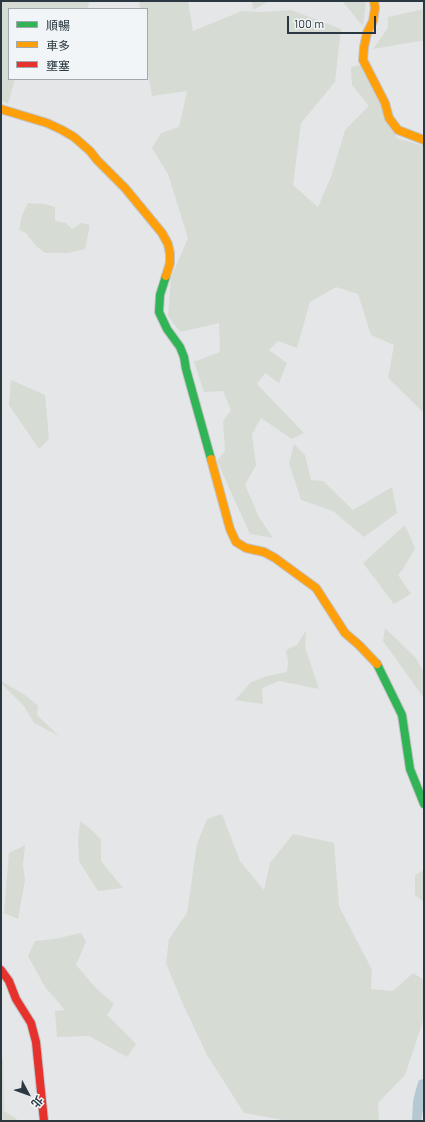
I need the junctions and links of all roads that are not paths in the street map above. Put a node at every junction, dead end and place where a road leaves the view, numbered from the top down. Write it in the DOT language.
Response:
graph roads {
  1 [pos="374,1"];
  2 [pos="1,109"];
  3 [pos="424,140"];
  4 [pos="424,804"];
  5 [pos="1,970"];
  6 [pos="44,1121"];
  1 -- 3 [label="street"];
  2 -- 4 [label="street"];
  5 -- 6 [label="street"];
}
